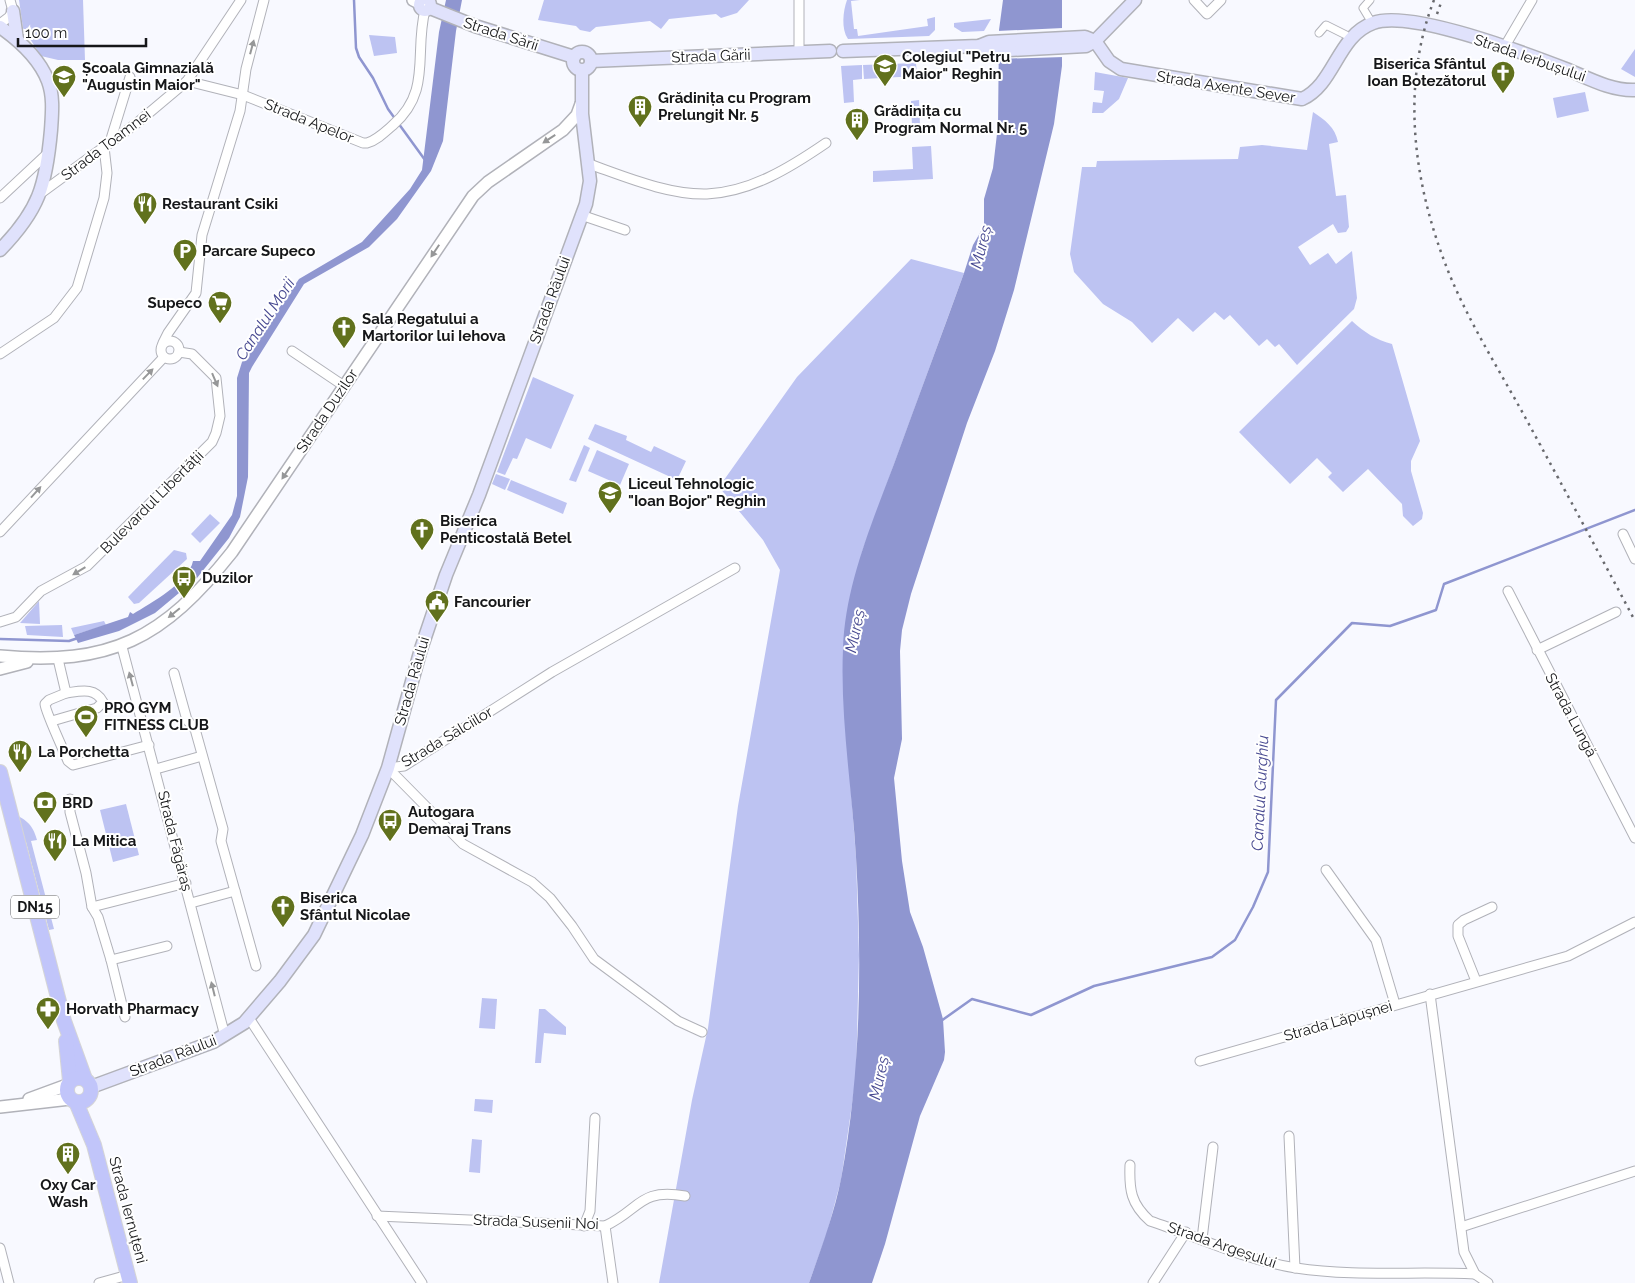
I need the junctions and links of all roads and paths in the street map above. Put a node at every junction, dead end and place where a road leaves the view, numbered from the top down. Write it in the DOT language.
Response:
graph roads {
  1 [pos="241,0"];
  2 [pos="264,0"];
  3 [pos="798,0"];
  4 [pos="1135,0"];
  5 [pos="1194,0"];
  6 [pos="1221,0"];
  7 [pos="1370,0"];
  8 [pos="1532,0"];
  9 [pos="426,5"];
  10 [pos="12,6"];
  11 [pos="1369,18"];
  12 [pos="0,24"];
  13 [pos="1424,25"];
  14 [pos="0,28"];
  15 [pos="1320,33"];
  16 [pos="1346,35"];
  17 [pos="17,39"];
  18 [pos="1088,42"];
  19 [pos="1505,46"];
  20 [pos="799,53"];
  21 [pos="574,57"];
  22 [pos="591,61"];
  23 [pos="582,71"];
  24 [pos="130,77"];
  25 [pos="187,81"];
  26 [pos="1635,90"];
  27 [pos="244,95"];
  28 [pos="581,104"];
  29 [pos="826,143"];
  30 [pos="107,144"];
  31 [pos="49,152"];
  32 [pos="589,164"];
  33 [pos="41,193"];
  34 [pos="0,198"];
  35 [pos="581,215"];
  36 [pos="625,230"];
  37 [pos="0,250"];
  38 [pos="172,326"];
  39 [pos="173,341"];
  40 [pos="163,343"];
  41 [pos="292,351"];
  42 [pos="179,352"];
  43 [pos="0,354"];
  44 [pos="164,358"];
  45 [pos="344,386"];
  46 [pos="1,530"];
  47 [pos="1623,534"];
  48 [pos="1635,559"];
  49 [pos="735,568"];
  50 [pos="1508,591"];
  51 [pos="1616,612"];
  52 [pos="0,622"];
  53 [pos="122,646"];
  54 [pos="1537,650"];
  55 [pos="0,656"];
  56 [pos="58,659"];
  57 [pos="36,660"];
  58 [pos="0,669"];
  59 [pos="174,673"];
  60 [pos="66,693"];
  61 [pos="52,721"];
  62 [pos="150,745"];
  63 [pos="202,756"];
  64 [pos="388,768"];
  65 [pos="156,769"];
  66 [pos="0,772"];
  67 [pos="2,794"];
  68 [pos="70,798"];
  69 [pos="1635,838"];
  70 [pos="1326,870"];
  71 [pos="186,883"];
  72 [pos="235,891"];
  73 [pos="191,903"];
  74 [pos="92,907"];
  75 [pos="1492,907"];
  76 [pos="1635,922"];
  77 [pos="167,946"];
  78 [pos="111,960"];
  79 [pos="256,966"];
  80 [pos="1476,981"];
  81 [pos="1430,994"];
  82 [pos="1395,1004"];
  83 [pos="125,1017"];
  84 [pos="249,1018"];
  85 [pos="64,1021"];
  86 [pos="702,1032"];
  87 [pos="225,1036"];
  88 [pos="1200,1061"];
  89 [pos="68,1083"];
  90 [pos="89,1087"];
  91 [pos="73,1101"];
  92 [pos="13,1105"];
  93 [pos="0,1108"];
  94 [pos="594,1118"];
  95 [pos="1289,1136"];
  96 [pos="94,1145"];
  97 [pos="1213,1147"];
  98 [pos="1130,1165"];
  99 [pos="1635,1171"];
  100 [pos="685,1196"];
  101 [pos="377,1216"];
  102 [pos="584,1226"];
  103 [pos="605,1226"];
  104 [pos="1461,1227"];
  105 [pos="1186,1232"];
  106 [pos="1202,1239"];
  107 [pos="0,1248"];
  108 [pos="1295,1268"];
  109 [pos="1475,1274"];
  110 [pos="129,1279"];
  111 [pos="9,1283"];
  112 [pos="100,1283"];
  113 [pos="422,1283"];
  114 [pos="613,1283"];
  115 [pos="1153,1283"];
  116 [pos="1488,1283"];
  1 -- 25 [label="street, Strada Toamnei"];
  27 -- 2 [label="street, one-way"];
  3 -- 20 [label="street"];
  4 -- 18 [label="main road"];
  5 -- 6 [label="street"];
  7 -- 11 [label="street"];
  8 -- 19 [label="street"];
  9 -- 21 [label="main road, Strada Sării"];
  9 -- 27 [label="street, Strada Apelor"];
  10 -- 12 [label="street"];
  10 -- 17 [label="main road"];
  13 -- 18 [label="main road, Strada Axente Sever"];
  13 -- 19 [label="main road, Strada Ierbușului"];
  14 -- 17 [label="main road"];
  15 -- 16 [label="street"];
  17 -- 31 [label="main road"];
  18 -- 20 [label="main road, Strada Gării"];
  19 -- 26 [label="main road, Strada Ierbușului"];
  20 -- 22 [label="main road, Strada Gării"];
  21 -- 22 [label="main road"];
  21 -- 23 [label="main road"];
  22 -- 23 [label="main road"];
  23 -- 28 [label="main road, Strada Râului"];
  24 -- 30 [label="street"];
  25 -- 27 [label="street, Strada Apelor"];
  25 -- 30 [label="street, Strada Toamnei"];
  27 -- 38 [label="street"];
  28 -- 32 [label="main road, Strada Râului"];
  28 -- 45 [label="street, Strada Duzilor, one-way"];
  29 -- 32 [label="street"];
  30 -- 33 [label="street, Strada Toamnei"];
  30 -- 43 [label="street"];
  31 -- 33 [label="main road"];
  31 -- 34 [label="street"];
  32 -- 35 [label="main road, Strada Râului"];
  33 -- 37 [label="main road"];
  35 -- 36 [label="street"];
  35 -- 64 [label="main road, Strada Râului"];
  38 -- 39 [label="street"];
  38 -- 40 [label="street"];
  39 -- 40 [label="street"];
  39 -- 42 [label="street"];
  40 -- 44 [label="street"];
  41 -- 45 [label="street"];
  42 -- 44 [label="street"];
  42 -- 52 [label="street, Bulevardul Libertății, one-way"];
  46 -- 44 [label="street, one-way"];
  45 -- 53 [label="street, Strada Duzilor, one-way"];
  47 -- 48 [label="street"];
  49 -- 64 [label="street, Strada Sălciilor"];
  50 -- 54 [label="street, Strada Lungă"];
  51 -- 54 [label="street"];
  53 -- 56 [label="street, Strada Duzilor"];
  62 -- 53 [label="street, Strada Făgăraș, one-way"];
  54 -- 69 [label="street, Strada Lungă"];
  55 -- 57 [label="street, Strada Duzilor"];
  56 -- 57 [label="street, Strada Duzilor"];
  56 -- 60 [label="street"];
  57 -- 58 [label="street, Strada Duzilor"];
  59 -- 63 [label="street"];
  60 -- 61 [label="street"];
  60 -- 61 [label="street"];
  61 -- 62 [label="street"];
  62 -- 65 [label="street, Strada Făgăraș"];
  63 -- 65 [label="street"];
  63 -- 72 [label="street"];
  64 -- 84 [label="main road, Strada Râului"];
  64 -- 86 [label="street, Strada Sălciilor"];
  65 -- 71 [label="street, Strada Făgăraș"];
  66 -- 67 [label="main road, Strada Iernuțeni / DN15"];
  67 -- 85 [label="main road, Strada Iernuțeni / DN15"];
  68 -- 74 [label="street"];
  70 -- 82 [label="street"];
  71 -- 73 [label="street, Strada Făgăraș"];
  71 -- 74 [label="street"];
  72 -- 73 [label="street"];
  72 -- 79 [label="street"];
  87 -- 73 [label="street, Strada Făgăraș, one-way"];
  74 -- 78 [label="street"];
  75 -- 80 [label="street"];
  76 -- 80 [label="street, Strada Lăpușnei"];
  77 -- 78 [label="street"];
  78 -- 83 [label="street"];
  80 -- 81 [label="street, Strada Lăpușnei"];
  81 -- 82 [label="street, Strada Lăpușnei"];
  81 -- 104 [label="street"];
  82 -- 88 [label="street, Strada Lăpușnei"];
  84 -- 87 [label="main road, Strada Râului"];
  84 -- 101 [label="street"];
  85 -- 89 [label="main road, Strada Iernuțeni / DN15"];
  85 -- 90 [label="main road, Strada Iernuțeni / DN15"];
  87 -- 90 [label="main road, Strada Râului"];
  89 -- 90 [label="main road"];
  89 -- 91 [label="main road, DN15"];
  89 -- 92 [label="street"];
  90 -- 91 [label="main road"];
  90 -- 96 [label="main road, Strada Iernuțeni / DN15"];
  91 -- 92 [label="street"];
  91 -- 96 [label="main road, Strada Iernuțeni / DN15"];
  92 -- 93 [label="street"];
  94 -- 102 [label="street"];
  95 -- 108 [label="street"];
  96 -- 110 [label="main road, Strada Iernuțeni / DN15"];
  97 -- 106 [label="street"];
  98 -- 105 [label="street, Strada Argeșului"];
  99 -- 104 [label="street"];
  100 -- 103 [label="street, Strada Susenii Noi"];
  101 -- 102 [label="street, Strada Susenii Noi"];
  101 -- 113 [label="street"];
  102 -- 103 [label="street, Strada Susenii Noi"];
  103 -- 114 [label="street"];
  104 -- 109 [label="street"];
  105 -- 106 [label="street, Strada Argeșului"];
  105 -- 115 [label="street"];
  106 -- 108 [label="street, Strada Argeșului"];
  107 -- 111 [label="street"];
  108 -- 109 [label="street, Strada Argeșului"];
  109 -- 116 [label="street"];
  110 -- 112 [label="street"];
}
